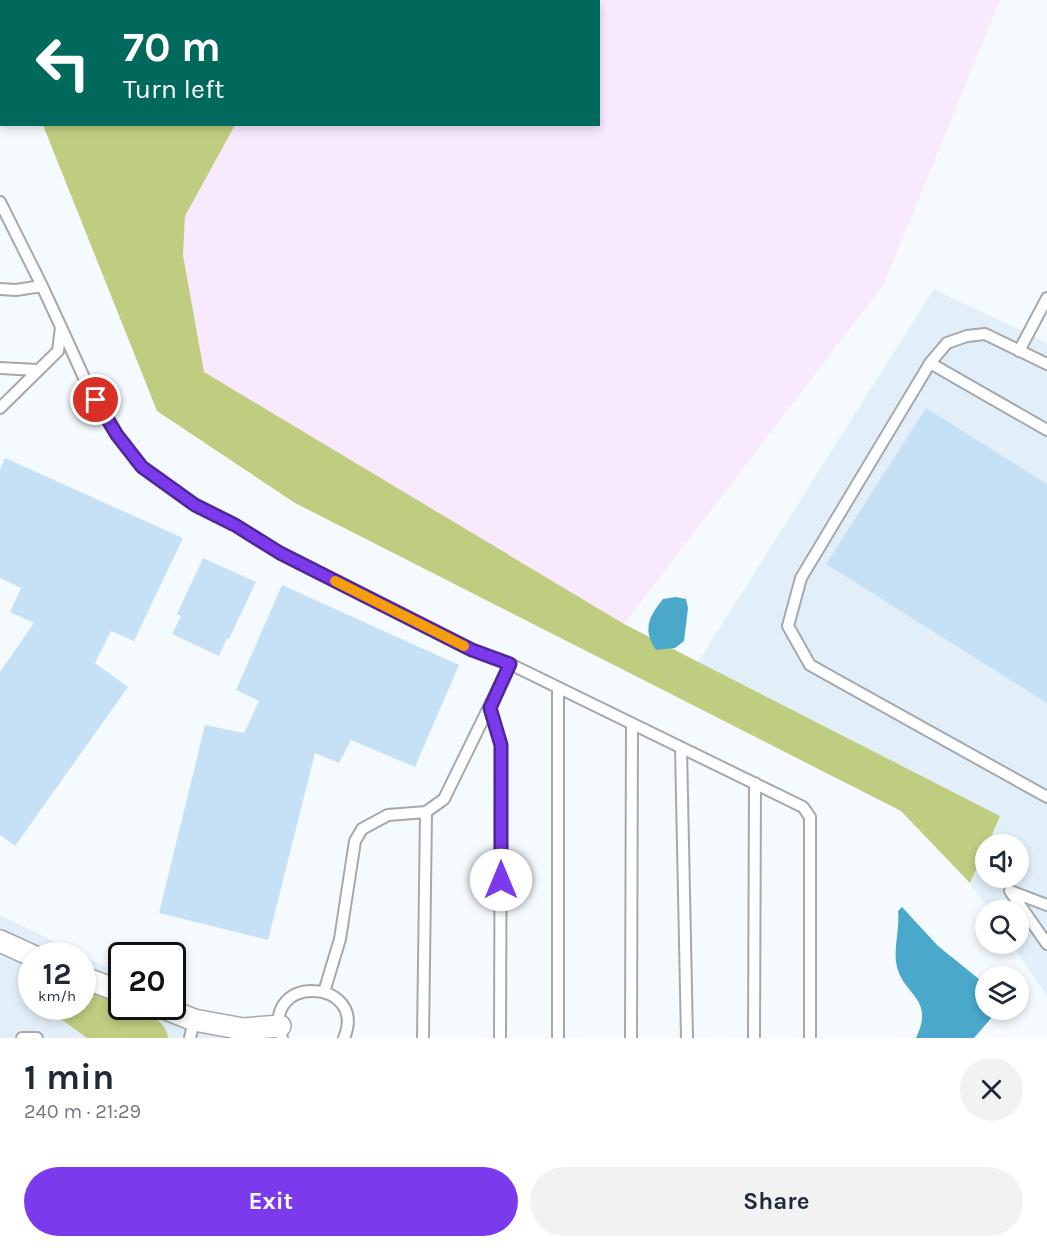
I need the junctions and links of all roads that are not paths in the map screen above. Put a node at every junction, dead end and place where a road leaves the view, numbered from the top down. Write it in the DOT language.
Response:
graph roads {
  1 [pos="0,202"];
  2 [pos="0,227"];
  3 [pos="14,228"];
  4 [pos="42,286"];
  5 [pos="0,289"];
  6 [pos="1047,298"];
  7 [pos="61,327"];
  8 [pos="1019,351"];
  9 [pos="930,363"];
  10 [pos="1047,364"];
  11 [pos="0,368"];
  12 [pos="37,370"];
  13 [pos="0,408"];
  14 [pos="1047,430"];
  15 [pos="510,664"];
  16 [pos="558,689"];
  17 [pos="490,708"];
  18 [pos="632,724"];
  19 [pos="681,748"];
  20 [pos="755,783"];
  21 [pos="1047,797"];
  22 [pos="426,812"];
  23 [pos="1047,905"];
  24 [pos="0,942"];
  25 [pos="1047,944"];
  26 [pos="18,950"];
  27 [pos="324,992"];
  28 [pos="179,1020"];
  29 [pos="192,1029"];
  30 [pos="281,1032"];
  31 [pos="22,1038"];
  32 [pos="37,1038"];
  33 [pos="344,1038"];
  34 [pos="423,1038"];
  35 [pos="500,1038"];
  36 [pos="558,1038"];
  37 [pos="632,1038"];
  38 [pos="687,1038"];
  39 [pos="753,1038"];
  40 [pos="810,1038"];
  1 -- 3 [label="lane"];
  2 -- 3 [label="lane"];
  3 -- 4 [label="lane"];
  4 -- 5 [label="lane"];
  4 -- 7 [label="lane"];
  6 -- 8 [label="lane"];
  7 -- 12 [label="lane"];
  7 -- 15 [label="lane"];
  8 -- 9 [label="lane"];
  8 -- 10 [label="lane"];
  9 -- 14 [label="lane"];
  9 -- 21 [label="lane"];
  11 -- 12 [label="lane"];
  12 -- 13 [label="lane"];
  15 -- 16 [label="lane"];
  15 -- 17 [label="lane"];
  16 -- 18 [label="lane"];
  16 -- 36 [label="lane"];
  17 -- 22 [label="lane"];
  17 -- 35 [label="lane"];
  18 -- 19 [label="lane"];
  18 -- 37 [label="lane"];
  19 -- 20 [label="lane"];
  19 -- 38 [label="lane"];
  20 -- 39 [label="lane"];
  20 -- 40 [label="lane"];
  22 -- 27 [label="lane"];
  22 -- 34 [label="lane"];
  23 -- 25 [label="lane"];
  24 -- 26 [label="street"];
  27 -- 30 [label="lane"];
  27 -- 33 [label="lane"];
  28 -- 29 [label="street"];
  29 -- 30 [label="street"];
  31 -- 32 [label="lane"];
}
